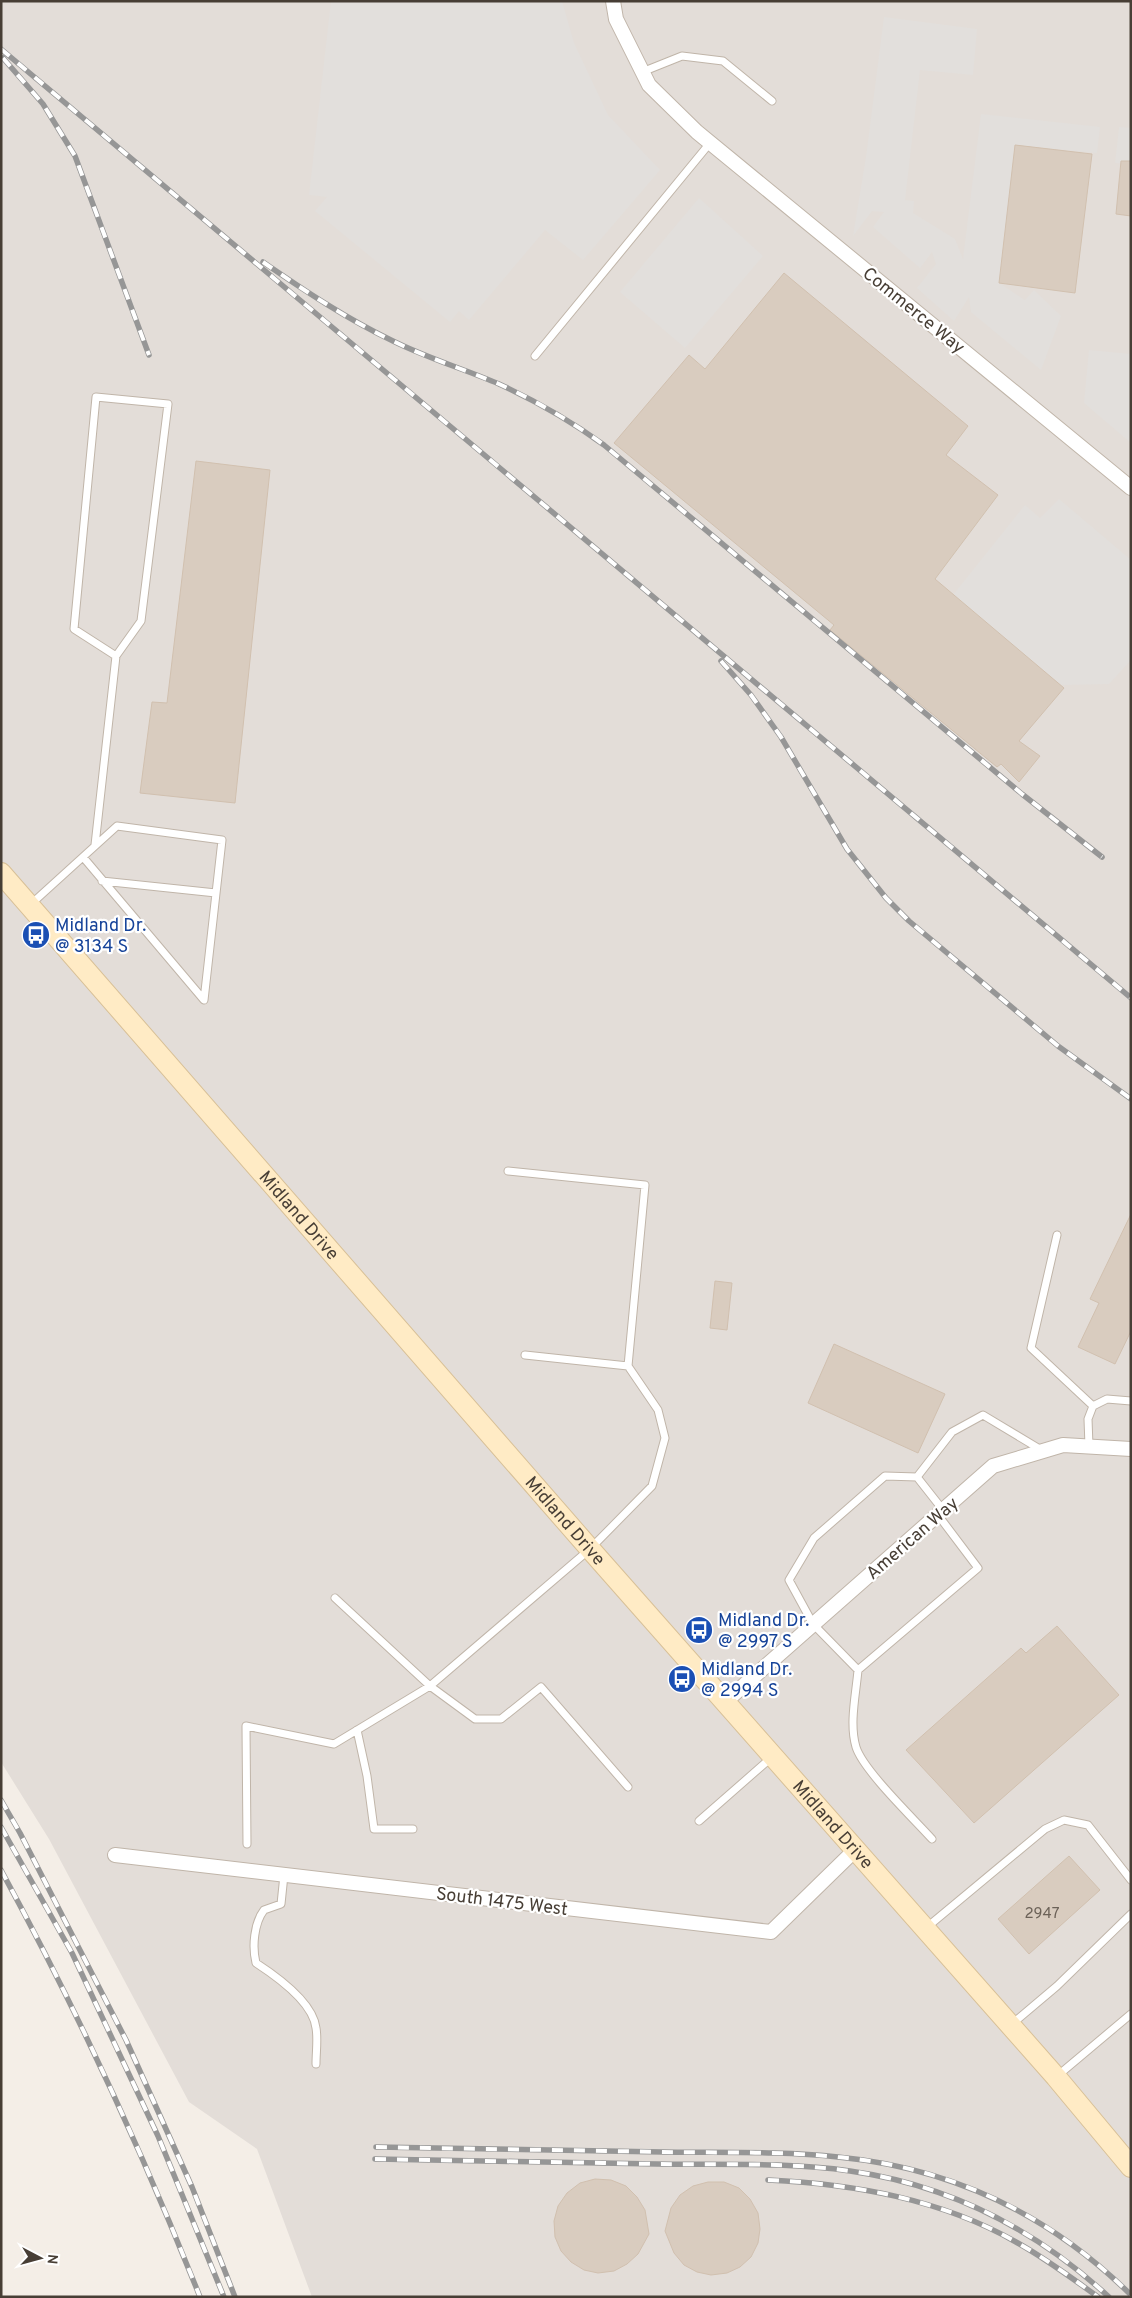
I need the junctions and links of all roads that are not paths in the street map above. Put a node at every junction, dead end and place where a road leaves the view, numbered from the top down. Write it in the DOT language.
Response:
graph roads {
  1 [pos="613,1"];
  2 [pos="642,72"];
  3 [pos="772,101"];
  4 [pos="710,143"];
  5 [pos="535,356"];
  6 [pos="1131,488"];
  7 [pos="116,656"];
  8 [pos="96,846"];
  9 [pos="83,857"];
  10 [pos="1,873"];
  11 [pos="102,880"];
  12 [pos="216,892"];
  13 [pos="29,905"];
  14 [pos="508,1171"];
  15 [pos="1057,1235"];
  16 [pos="525,1355"];
  17 [pos="628,1366"];
  18 [pos="1131,1402"];
  19 [pos="1093,1406"];
  20 [pos="1089,1446"];
  21 [pos="1131,1448"];
  22 [pos="1044,1451"];
  23 [pos="917,1477"];
  24 [pos="940,1513"];
  25 [pos="590,1549"];
  26 [pos="335,1598"];
  27 [pos="814,1624"];
  28 [pos="858,1670"];
  29 [pos="430,1686"];
  30 [pos="725,1702"];
  31 [pos="357,1730"];
  32 [pos="773,1756"];
  33 [pos="628,1787"];
  34 [pos="699,1821"];
  35 [pos="413,1829"];
  36 [pos="932,1839"];
  37 [pos="247,1844"];
  38 [pos="855,1850"];
  39 [pos="115,1855"];
  40 [pos="284,1875"];
  41 [pos="1131,1880"];
  42 [pos="1131,1914"];
  43 [pos="925,1928"];
  44 [pos="1131,2014"];
  45 [pos="1011,2026"];
  46 [pos="316,2064"];
  47 [pos="1056,2077"];
  48 [pos="1131,2167"];
  1 -- 2 [label="street, Commerce Way"];
  2 -- 3 [label="lane"];
  2 -- 4 [label="street, Commerce Way"];
  4 -- 5 [label="lane"];
  4 -- 6 [label="street, Commerce Way"];
  7 -- 7 [label="lane"];
  7 -- 8 [label="lane"];
  8 -- 9 [label="lane"];
  8 -- 12 [label="lane"];
  9 -- 11 [label="lane"];
  9 -- 13 [label="lane"];
  10 -- 13 [label="street, Midland Drive"];
  11 -- 12 [label="lane"];
  11 -- 12 [label="lane"];
  13 -- 25 [label="street, Midland Drive"];
  14 -- 17 [label="lane"];
  15 -- 19 [label="lane"];
  16 -- 17 [label="lane"];
  17 -- 25 [label="lane"];
  18 -- 19 [label="lane"];
  19 -- 20 [label="lane"];
  20 -- 21 [label="street, American Way"];
  20 -- 22 [label="street, American Way"];
  22 -- 23 [label="lane"];
  22 -- 24 [label="street, American Way"];
  23 -- 24 [label="lane"];
  23 -- 27 [label="lane"];
  24 -- 27 [label="street, American Way"];
  24 -- 28 [label="lane"];
  25 -- 29 [label="lane"];
  25 -- 30 [label="street, Midland Drive"];
  26 -- 29 [label="lane"];
  27 -- 28 [label="lane"];
  27 -- 30 [label="street, American Way"];
  28 -- 36 [label="lane"];
  29 -- 31 [label="lane"];
  29 -- 33 [label="lane"];
  30 -- 32 [label="street, Midland Drive"];
  31 -- 35 [label="lane"];
  31 -- 37 [label="lane"];
  32 -- 34 [label="lane"];
  32 -- 38 [label="street, Midland Drive"];
  38 -- 40 [label="street, South 1475 West"];
  38 -- 43 [label="street, Midland Drive"];
  39 -- 40 [label="street, South 1475 West"];
  40 -- 46 [label="lane"];
  41 -- 43 [label="lane"];
  42 -- 45 [label="lane"];
  43 -- 45 [label="street, Midland Drive"];
  44 -- 47 [label="lane"];
  45 -- 47 [label="street, Midland Drive"];
  47 -- 48 [label="street, Midland Drive"];
}
